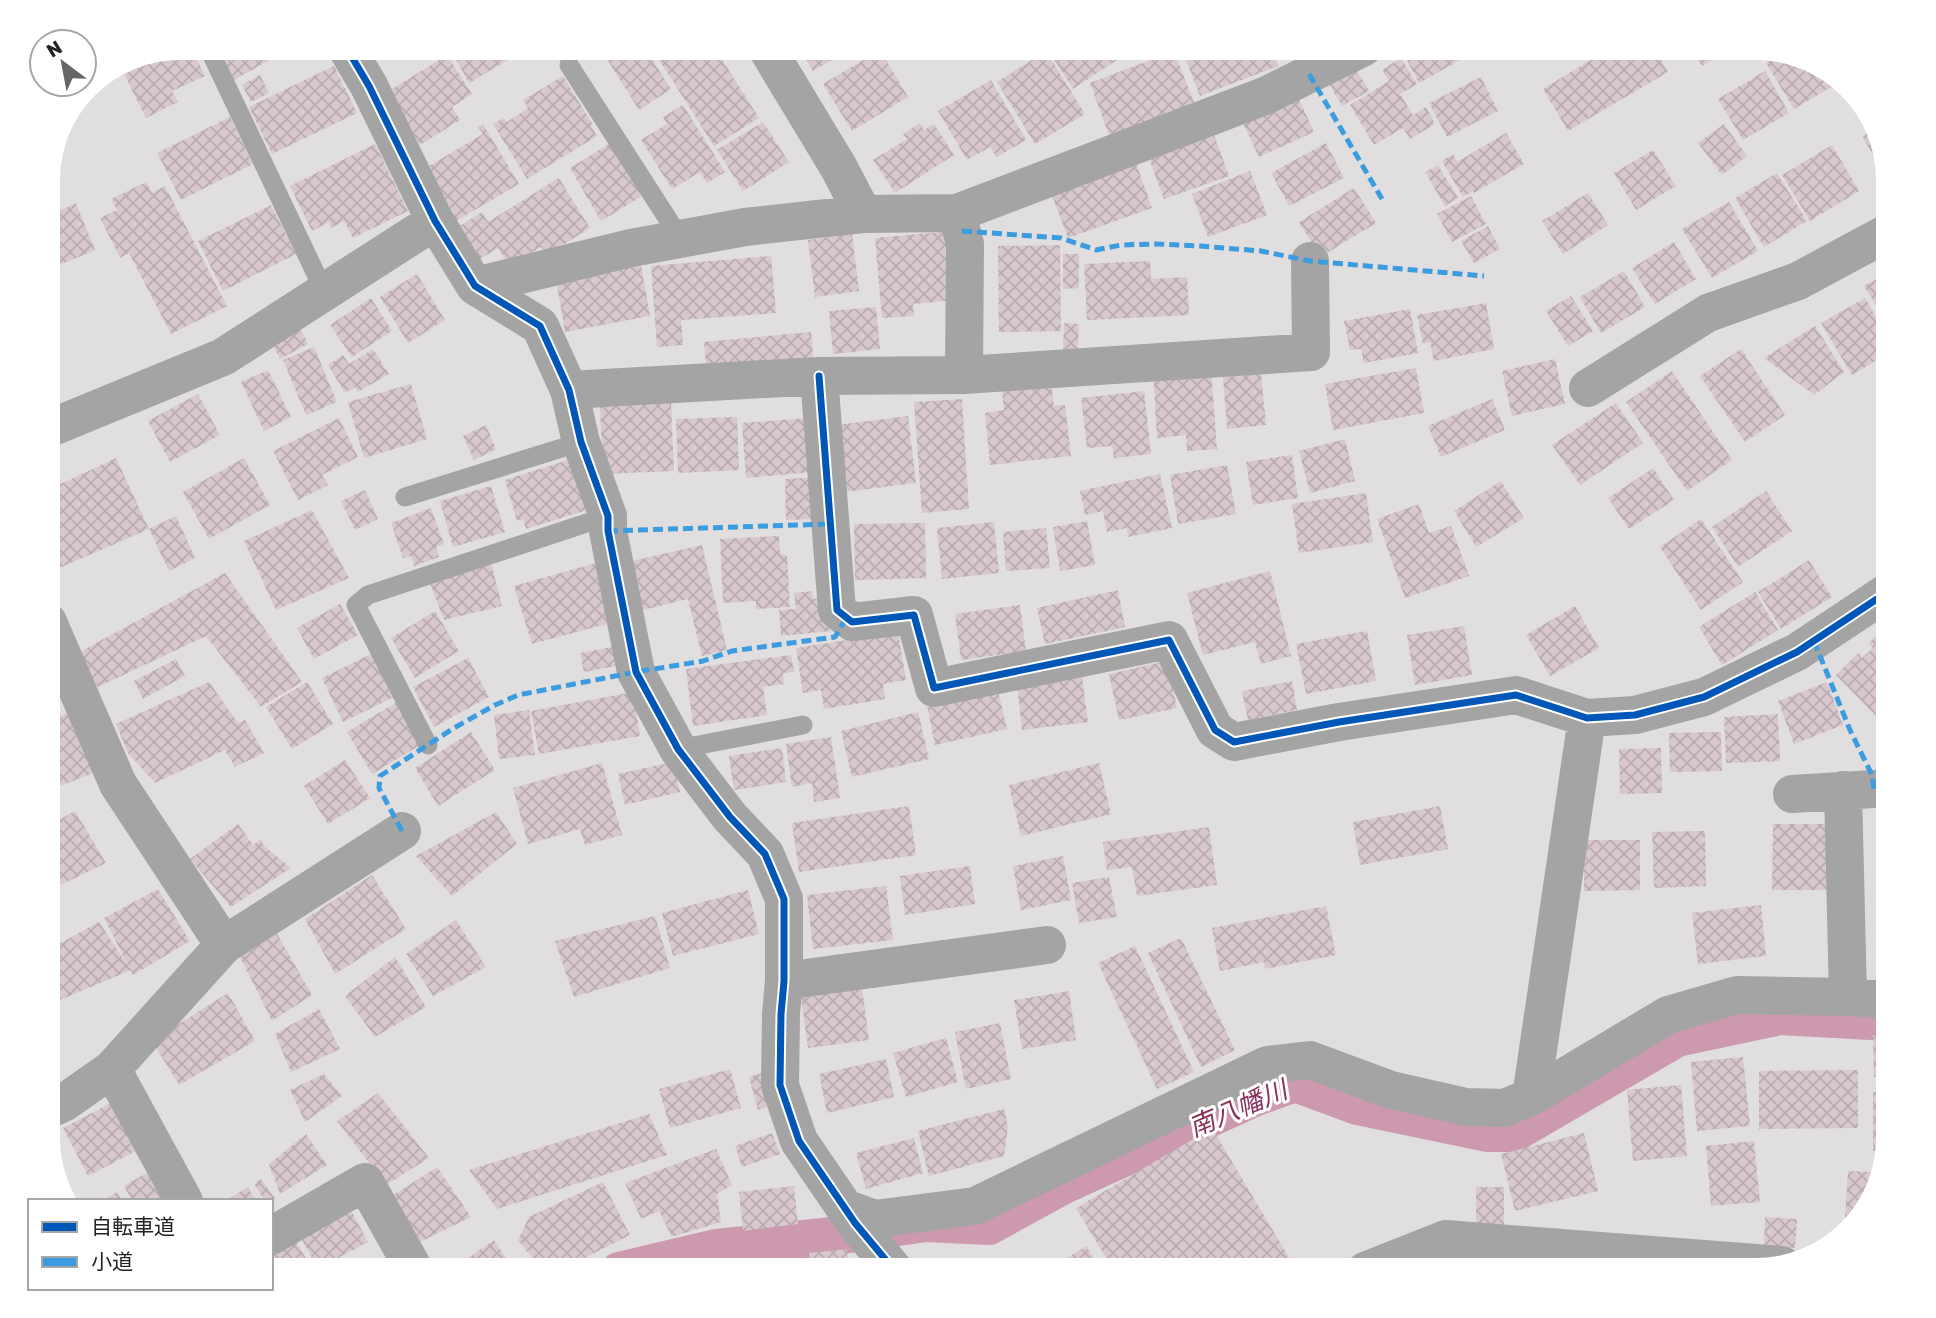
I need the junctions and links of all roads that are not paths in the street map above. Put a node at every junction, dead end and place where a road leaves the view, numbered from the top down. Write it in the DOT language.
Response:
graph roads {
  1 [pos="214,60"];
  2 [pos="354,60"];
  3 [pos="774,60"];
  4 [pos="1337,60"];
  5 [pos="569,65"];
  6 [pos="863,214"];
  7 [pos="957,214"];
  8 [pos="435,221"];
  9 [pos="680,239"];
  10 [pos="1876,239"];
  11 [pos="1310,261"];
  12 [pos="475,286"];
  13 [pos="325,293"];
  14 [pos="964,375"];
  15 [pos="819,376"];
  16 [pos="1588,388"];
  17 [pos="569,390"];
  18 [pos="60,416"];
  19 [pos="581,442"];
  20 [pos="405,497"];
  21 [pos="608,516"];
  22 [pos="1876,600"];
  23 [pos="60,650"];
  24 [pos="1587,718"];
  25 [pos="803,725"];
  26 [pos="428,745"];
  27 [pos="678,749"];
  28 [pos="1792,794"];
  29 [pos="402,831"];
  30 [pos="225,945"];
  31 [pos="1047,945"];
  32 [pos="784,981"];
  33 [pos="1848,997"];
  34 [pos="1876,999"];
  35 [pos="112,1069"];
  36 [pos="1531,1097"];
  37 [pos="60,1104"];
  38 [pos="183,1199"];
  39 [pos="273,1235"];
  40 [pos="868,1237"];
  41 [pos="408,1258"];
  42 [pos="1397,1258"];
  43 [pos="1695,1258"];
  1 -- 13 [label="lane"];
  2 -- 8 [label="street"];
  3 -- 6 [label="street"];
  4 -- 7 [label="street"];
  5 -- 9 [label="lane"];
  6 -- 7 [label="street"];
  6 -- 9 [label="street"];
  7 -- 14 [label="street"];
  8 -- 12 [label="street"];
  8 -- 13 [label="street"];
  9 -- 12 [label="street"];
  10 -- 16 [label="street"];
  11 -- 14 [label="street"];
  12 -- 17 [label="street"];
  13 -- 18 [label="street"];
  14 -- 15 [label="street"];
  15 -- 17 [label="street"];
  15 -- 24 [label="street"];
  17 -- 19 [label="street"];
  19 -- 20 [label="lane"];
  19 -- 21 [label="street"];
  21 -- 26 [label="lane"];
  21 -- 27 [label="street"];
  22 -- 24 [label="street"];
  23 -- 30 [label="street"];
  24 -- 36 [label="street"];
  25 -- 27 [label="lane"];
  27 -- 32 [label="street"];
  28 -- 33 [label="street"];
  29 -- 30 [label="street"];
  30 -- 35 [label="street"];
  31 -- 32 [label="street"];
  32 -- 40 [label="street"];
  33 -- 34 [label="street"];
  33 -- 36 [label="street"];
  35 -- 37 [label="street"];
  35 -- 38 [label="street"];
  36 -- 40 [label="street"];
  39 -- 41 [label="street"];
  42 -- 43 [label="street"];
}
